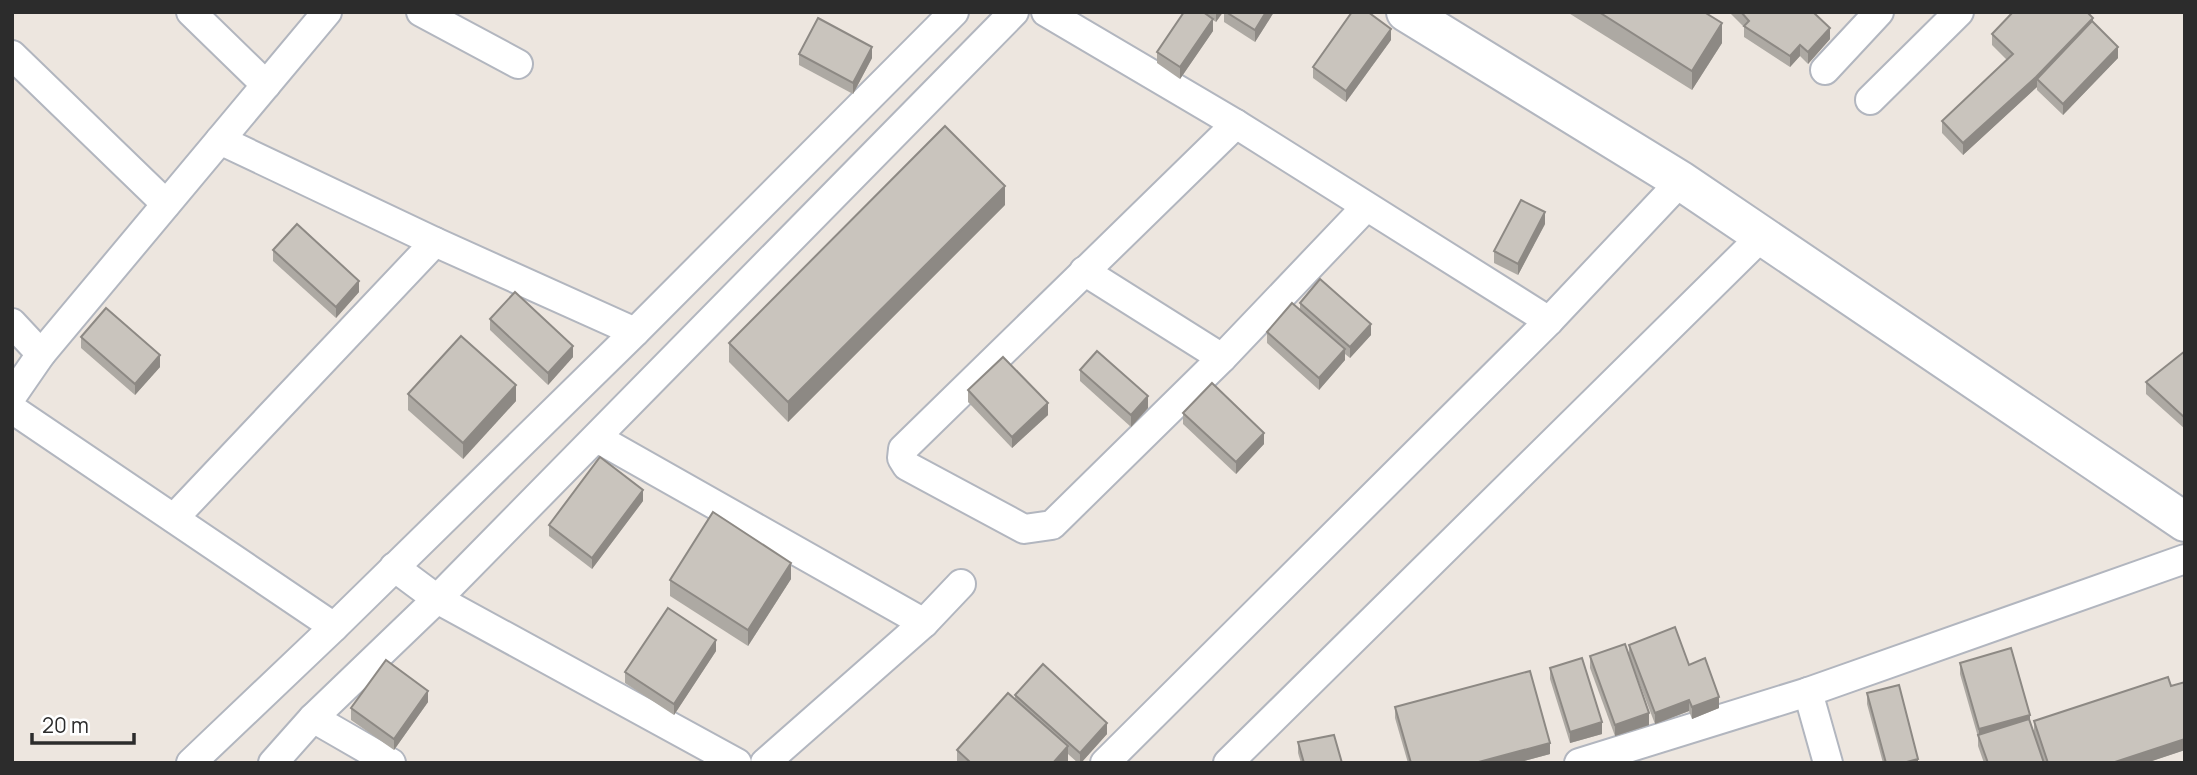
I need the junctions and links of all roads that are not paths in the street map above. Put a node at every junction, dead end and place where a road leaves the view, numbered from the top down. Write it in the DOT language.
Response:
graph roads {
  1 [pos="191,12"];
  2 [pos="327,12"];
  3 [pos="421,12"];
  4 [pos="954,12"];
  5 [pos="1014,12"];
  6 [pos="1046,12"];
  7 [pos="1406,12"];
  8 [pos="1879,12"];
  9 [pos="1959,12"];
  10 [pos="12,55"];
  11 [pos="518,64"];
  12 [pos="1825,70"];
  13 [pos="266,85"];
  14 [pos="1870,100"];
  15 [pos="1236,124"];
  16 [pos="220,140"];
  17 [pos="1681,181"];
  18 [pos="166,204"];
  19 [pos="1366,207"];
  20 [pos="1763,235"];
  21 [pos="435,242"];
  22 [pos="1084,271"];
  23 [pos="1549,321"];
  24 [pos="12,324"];
  25 [pos="635,332"];
  26 [pos="41,354"];
  27 [pos="1222,358"];
  28 [pos="12,396"];
  29 [pos="12,409"];
  30 [pos="597,438"];
  31 [pos="174,518"];
  32 [pos="2185,522"];
  33 [pos="2185,559"];
  34 [pos="394,568"];
  35 [pos="961,584"];
  36 [pos="437,600"];
  37 [pos="923,623"];
  38 [pos="334,627"];
  39 [pos="1808,692"];
  40 [pos="313,718"];
  41 [pos="191,763"];
  42 [pos="273,763"];
  43 [pos="391,763"];
  44 [pos="737,763"];
  45 [pos="765,763"];
  46 [pos="1105,763"];
  47 [pos="1228,763"];
  48 [pos="1579,763"];
  49 [pos="1828,763"];
  1 -- 13 [label="street"];
  2 -- 13 [label="street"];
  3 -- 11 [label="street"];
  4 -- 25 [label="street"];
  5 -- 30 [label="street"];
  6 -- 15 [label="street"];
  7 -- 17 [label="street"];
  8 -- 12 [label="street"];
  9 -- 14 [label="street"];
  10 -- 18 [label="street"];
  13 -- 16 [label="street"];
  15 -- 19 [label="street"];
  15 -- 22 [label="street"];
  16 -- 18 [label="street"];
  16 -- 21 [label="street"];
  17 -- 20 [label="street"];
  17 -- 23 [label="street"];
  18 -- 26 [label="street"];
  19 -- 23 [label="street"];
  19 -- 27 [label="street"];
  20 -- 32 [label="street"];
  20 -- 47 [label="street"];
  21 -- 25 [label="street"];
  21 -- 31 [label="street"];
  22 -- 27 [label="street"];
  22 -- 27 [label="street"];
  23 -- 46 [label="street"];
  24 -- 26 [label="street"];
  25 -- 34 [label="street"];
  26 -- 28 [label="street"];
  29 -- 31 [label="street"];
  30 -- 36 [label="street"];
  30 -- 37 [label="street"];
  31 -- 38 [label="street"];
  33 -- 39 [label="street"];
  34 -- 36 [label="street"];
  34 -- 38 [label="street"];
  35 -- 37 [label="street"];
  36 -- 40 [label="street"];
  36 -- 44 [label="street"];
  37 -- 45 [label="street"];
  38 -- 41 [label="street"];
  39 -- 48 [label="street"];
  39 -- 49 [label="street"];
  40 -- 42 [label="street"];
  40 -- 43 [label="street"];
}
